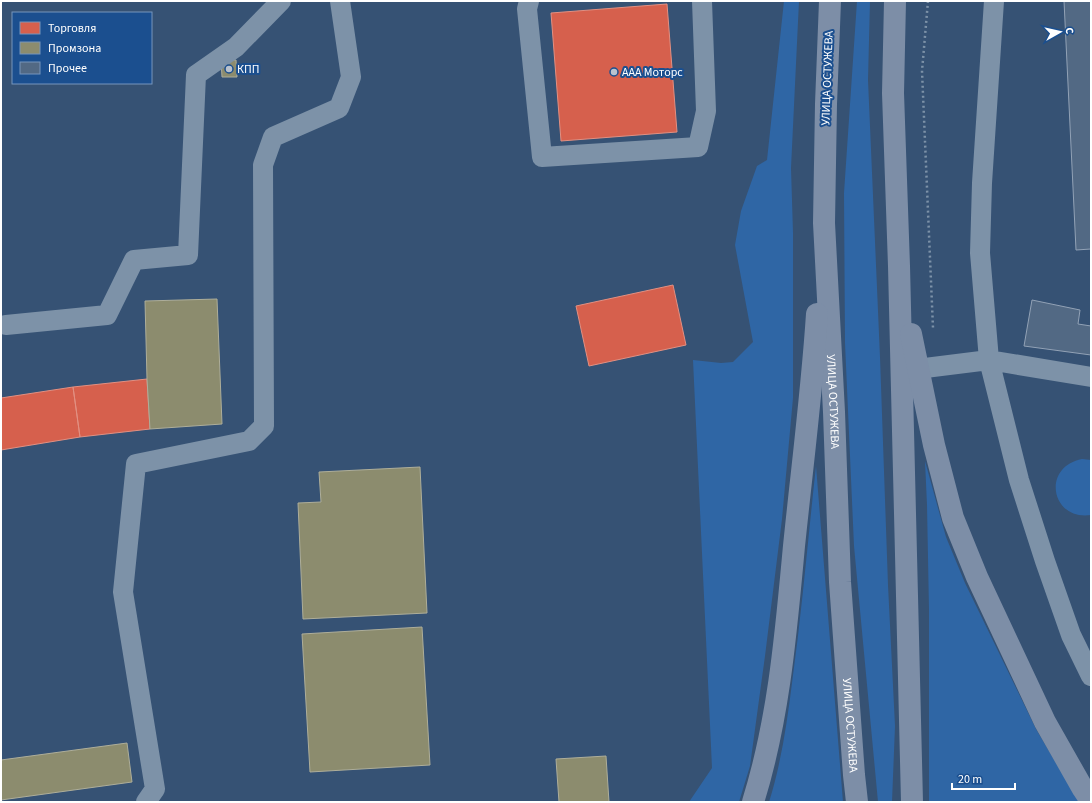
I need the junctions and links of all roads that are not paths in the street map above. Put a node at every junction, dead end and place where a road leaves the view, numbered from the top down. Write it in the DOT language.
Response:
graph roads {
  1 [pos="281,1"];
  2 [pos="340,1"];
  3 [pos="529,1"];
  4 [pos="702,1"];
  5 [pos="830,1"];
  6 [pos="895,1"];
  7 [pos="904,1"];
  8 [pos="994,1"];
  9 [pos="893,94"];
  10 [pos="824,223"];
  11 [pos="899,266"];
  12 [pos="6,325"];
  13 [pos="989,360"];
  14 [pos="917,369"];
  15 [pos="1091,377"];
  16 [pos="1091,676"];
  17 [pos="1091,801"];
  18 [pos="146,802"];
  19 [pos="753,802"];
  20 [pos="857,802"];
  21 [pos="912,802"];
  1 -- 12 [label="lane"];
  2 -- 18 [label="lane"];
  3 -- 4 [label="lane"];
  5 -- 10 [label="main road, УЛИЦА ОСТУЖЕВА"];
  6 -- 9 [label="main road"];
  7 -- 9 [label="main road"];
  8 -- 13 [label="lane"];
  9 -- 11 [label="main road"];
  10 -- 19 [label="main road"];
  10 -- 20 [label="main road, УЛИЦА ОСТУЖЕВА"];
  11 -- 14 [label="main road"];
  11 -- 21 [label="main road"];
  13 -- 14 [label="lane"];
  13 -- 15 [label="lane"];
  13 -- 16 [label="lane"];
  14 -- 17 [label="main road"];
}
